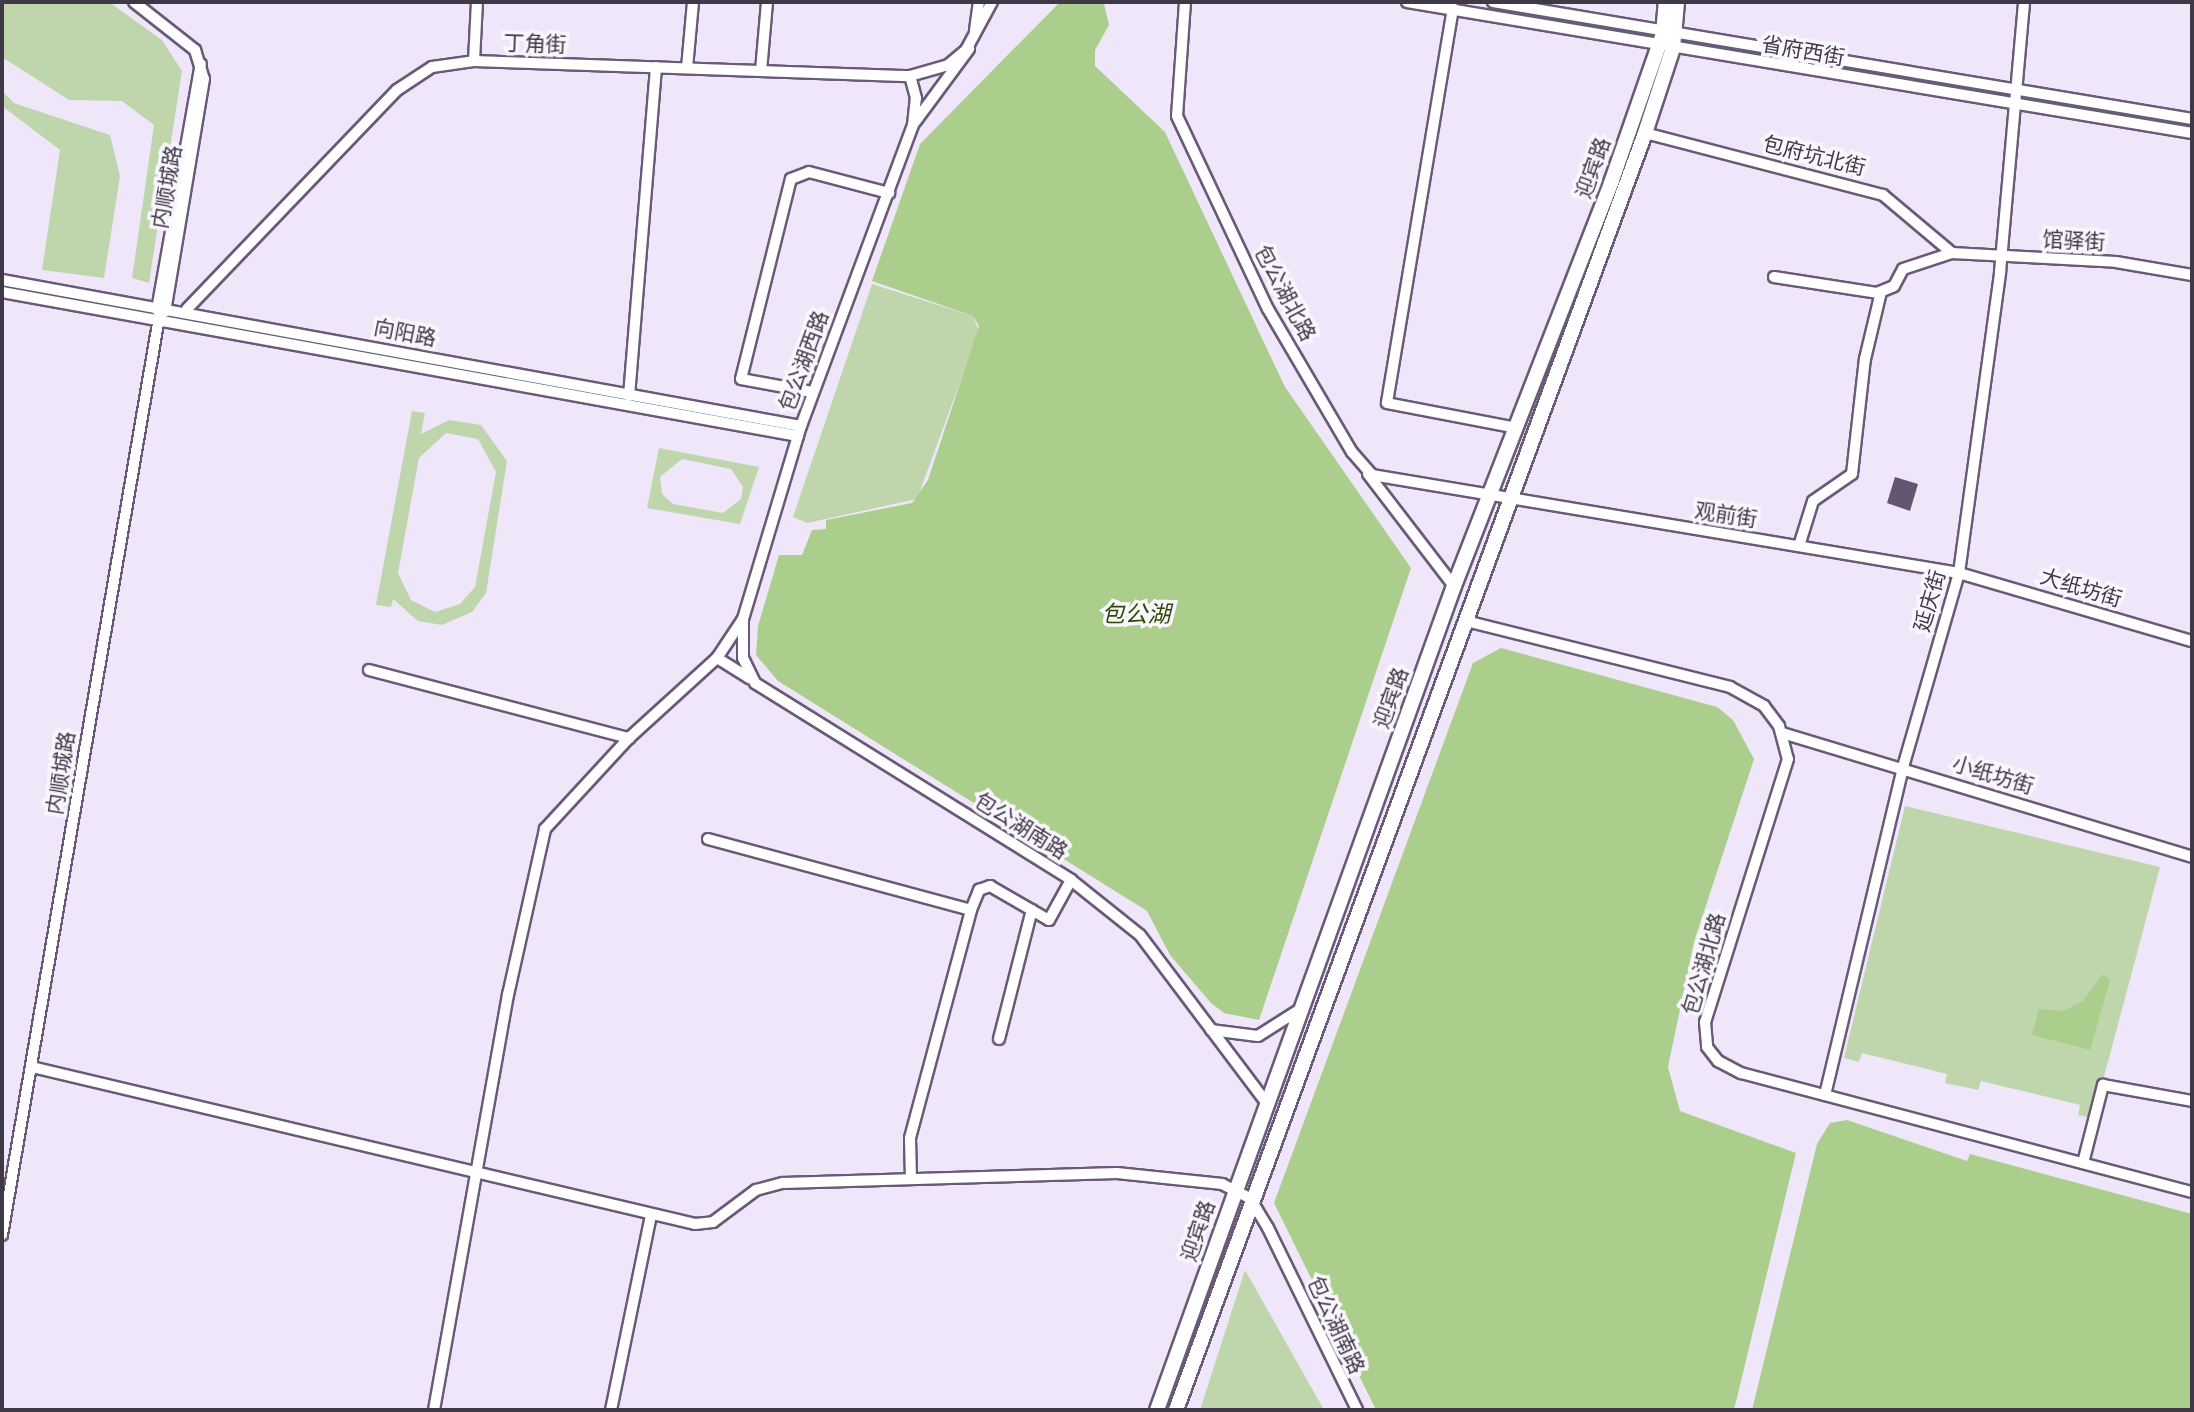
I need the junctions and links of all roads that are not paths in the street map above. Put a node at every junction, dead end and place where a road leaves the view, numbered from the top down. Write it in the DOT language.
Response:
graph roads {
  1 [pos="134,2"];
  2 [pos="477,2"];
  3 [pos="693,2"];
  4 [pos="767,2"];
  5 [pos="1185,2"];
  6 [pos="1407,2"];
  7 [pos="1493,2"];
  8 [pos="1666,2"];
  9 [pos="1677,2"];
  10 [pos="2024,2"];
  11 [pos="990,4"];
  12 [pos="979,7"];
  13 [pos="1453,8"];
  14 [pos="1668,41"];
  15 [pos="972,43"];
  16 [pos="474,61"];
  17 [pos="656,68"];
  18 [pos="687,68"];
  19 [pos="761,71"];
  20 [pos="909,76"];
  21 [pos="2014,93"];
  22 [pos="2012,107"];
  23 [pos="2192,119"];
  24 [pos="912,125"];
  25 [pos="1646,133"];
  26 [pos="2192,133"];
  27 [pos="889,193"];
  28 [pos="1952,253"];
  29 [pos="2000,257"];
  30 [pos="2192,275"];
  31 [pos="1774,277"];
  32 [pos="2,280"];
  33 [pos="2,292"];
  34 [pos="1881,292"];
  35 [pos="187,309"];
  36 [pos="161,312"];
  37 [pos="812,392"];
  38 [pos="629,396"];
  39 [pos="1517,428"];
  40 [pos="799,431"];
  41 [pos="1362,466"];
  42 [pos="1488,498"];
  43 [pos="1507,500"];
  44 [pos="1800,546"];
  45 [pos="1959,573"];
  46 [pos="1454,586"];
  47 [pos="743,619"];
  48 [pos="1466,621"];
  49 [pos="2192,641"];
  50 [pos="717,657"];
  51 [pos="369,670"];
  52 [pos="755,682"];
  53 [pos="1782,733"];
  54 [pos="629,738"];
  55 [pos="1903,767"];
  56 [pos="709,839"];
  57 [pos="2192,857"];
  58 [pos="1071,880"];
  59 [pos="971,910"];
  60 [pos="1032,910"];
  61 [pos="1299,1010"];
  62 [pos="1209,1029"];
  63 [pos="999,1039"];
  64 [pos="32,1067"];
  65 [pos="1825,1095"];
  66 [pos="1265,1101"];
  67 [pos="2192,1101"];
  68 [pos="2083,1163"];
  69 [pos="479,1175"];
  70 [pos="911,1179"];
  71 [pos="1235,1189"];
  72 [pos="2192,1192"];
  73 [pos="1250,1198"];
  74 [pos="651,1215"];
  75 [pos="2,1235"];
  76 [pos="434,1410"];
  77 [pos="611,1410"];
  78 [pos="1157,1410"];
  79 [pos="1176,1410"];
  80 [pos="1356,1410"];
  1 -- 36 [label="street, 内顺城路"];
  2 -- 16 [label="street"];
  3 -- 18 [label="street"];
  4 -- 19 [label="street"];
  5 -- 41 [label="street, 包公湖北路"];
  6 -- 13 [label="street, 省府西街"];
  7 -- 14 [label="street, 省府西街"];
  8 -- 14 [label="main road, 迎宾路"];
  9 -- 14 [label="main road, 迎宾路"];
  10 -- 21 [label="street, 延庆街"];
  11 -- 12 [label="street"];
  11 -- 15 [label="street"];
  12 -- 15 [label="street"];
  13 -- 14 [label="street, 省府西街"];
  13 -- 39 [label="street"];
  14 -- 21 [label="street, 省府西街"];
  14 -- 22 [label="street, 省府西街"];
  14 -- 25 [label="main road, 迎宾路"];
  14 -- 39 [label="main road, 迎宾路"];
  15 -- 20 [label="street, 丁角街"];
  15 -- 24 [label="street"];
  16 -- 17 [label="street, 丁角街"];
  16 -- 35 [label="street, 丁角街"];
  17 -- 18 [label="street, 丁角街"];
  17 -- 38 [label="street"];
  18 -- 19 [label="street, 丁角街"];
  19 -- 20 [label="street, 丁角街"];
  20 -- 24 [label="street, 包公湖西路"];
  21 -- 22 [label="street, 延庆街"];
  21 -- 23 [label="street, 省府西街"];
  22 -- 26 [label="street, 省府西街"];
  22 -- 29 [label="street, 延庆街"];
  24 -- 27 [label="street, 包公湖西路"];
  25 -- 28 [label="street, 包府坑北街"];
  25 -- 43 [label="main road, 迎宾路"];
  27 -- 37 [label="street, 包公湖西路"];
  27 -- 37 [label="street"];
  28 -- 29 [label="street, 馆驿街"];
  28 -- 34 [label="street"];
  29 -- 30 [label="street, 馆驿街"];
  29 -- 45 [label="street, 延庆街"];
  31 -- 34 [label="street"];
  32 -- 36 [label="street, 向阳路"];
  33 -- 36 [label="street, 向阳路"];
  34 -- 44 [label="street"];
  35 -- 36 [label="street, 向阳路"];
  35 -- 38 [label="street, 向阳路"];
  36 -- 40 [label="street, 向阳路"];
  36 -- 64 [label="street, 内顺城路"];
  37 -- 40 [label="street, 包公湖西路"];
  38 -- 40 [label="street, 向阳路"];
  39 -- 42 [label="main road, 迎宾路"];
  40 -- 47 [label="street, 包公湖西路"];
  41 -- 42 [label="street"];
  41 -- 46 [label="street, 包公湖北路"];
  42 -- 43 [label="street, 观前街"];
  42 -- 46 [label="main road, 迎宾路"];
  43 -- 44 [label="street, 观前街"];
  43 -- 48 [label="main road, 迎宾路"];
  44 -- 45 [label="street, 观前街"];
  45 -- 49 [label="street, 大纸坊街"];
  45 -- 55 [label="street, 延庆街"];
  46 -- 61 [label="main road, 迎宾路"];
  47 -- 50 [label="street, 包公湖西路"];
  47 -- 52 [label="street"];
  48 -- 53 [label="street"];
  48 -- 73 [label="main road, 迎宾路"];
  50 -- 52 [label="street, 包公湖南路"];
  50 -- 54 [label="street, 包公湖西路"];
  51 -- 54 [label="street"];
  52 -- 58 [label="street, 包公湖南路"];
  53 -- 55 [label="street, 小纸坊街"];
  53 -- 65 [label="street, 包公湖北路"];
  54 -- 69 [label="street, 包公湖西路"];
  55 -- 57 [label="street, 小纸坊街"];
  55 -- 65 [label="street, 延庆街"];
  56 -- 59 [label="street"];
  58 -- 60 [label="street"];
  58 -- 62 [label="street, 包公湖南路"];
  59 -- 60 [label="street"];
  59 -- 70 [label="street"];
  60 -- 63 [label="street"];
  61 -- 62 [label="street"];
  61 -- 66 [label="main road, 迎宾路"];
  62 -- 66 [label="street, 包公湖南路"];
  64 -- 69 [label="street"];
  64 -- 75 [label="street, 内顺城路"];
  65 -- 68 [label="street, 包公湖北路"];
  66 -- 71 [label="main road, 迎宾路"];
  67 -- 68 [label="street"];
  68 -- 72 [label="street, 包公湖北路"];
  69 -- 74 [label="street"];
  69 -- 76 [label="street, 包公湖西路"];
  70 -- 71 [label="street"];
  70 -- 74 [label="street"];
  71 -- 73 [label="street"];
  71 -- 78 [label="main road, 迎宾路"];
  73 -- 79 [label="main road, 迎宾路"];
  73 -- 80 [label="street, 包公湖南路"];
  74 -- 77 [label="street"];
}
